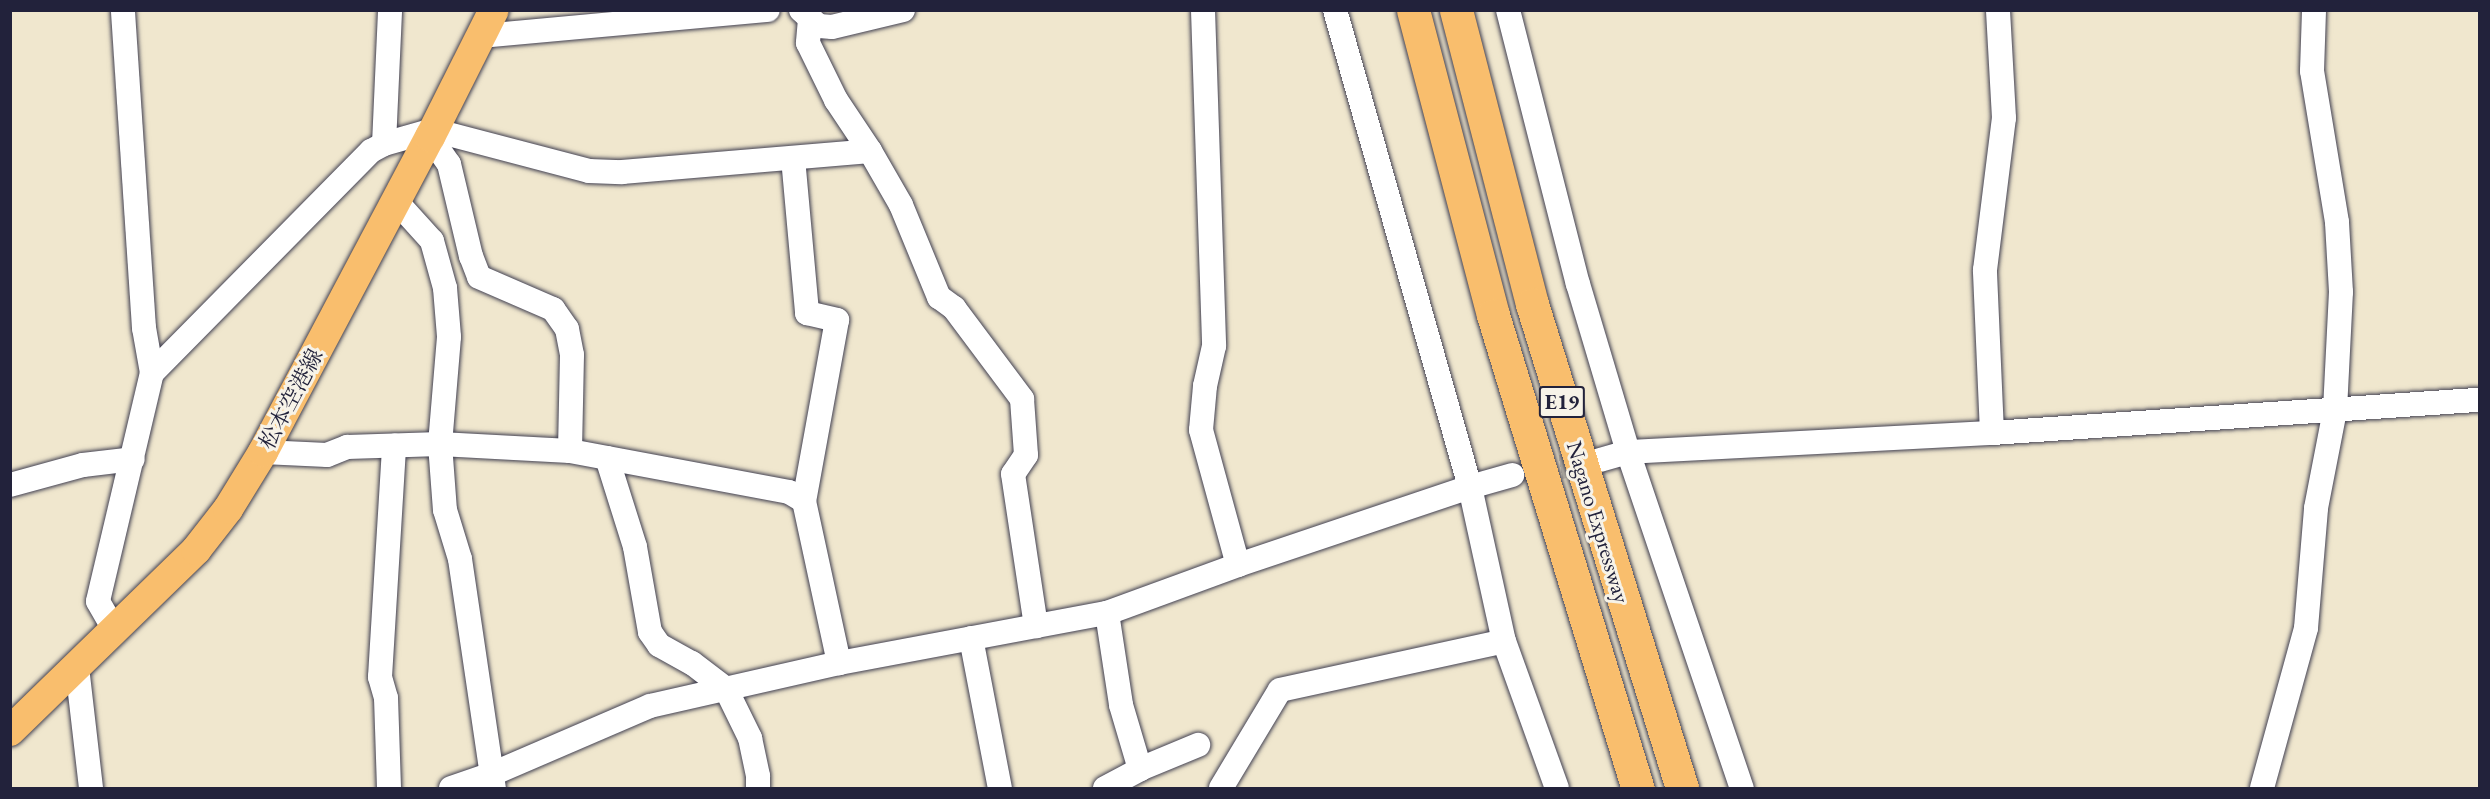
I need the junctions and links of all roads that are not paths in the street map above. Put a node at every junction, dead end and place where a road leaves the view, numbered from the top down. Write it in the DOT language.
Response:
graph roads {
  1 [pos="123,10"];
  2 [pos="390,10"];
  3 [pos="768,10"];
  4 [pos="903,10"];
  5 [pos="1203,10"];
  6 [pos="1335,10"];
  7 [pos="1406,10"];
  8 [pos="1413,10"];
  9 [pos="1456,10"];
  10 [pos="1467,10"];
  11 [pos="1508,10"];
  12 [pos="1998,10"];
  13 [pos="2314,10"];
  14 [pos="805,15"];
  15 [pos="488,23"];
  16 [pos="1424,58"];
  17 [pos="1478,102"];
  18 [pos="431,134"];
  19 [pos="384,144"];
  20 [pos="870,151"];
  21 [pos="793,158"];
  22 [pos="395,200"];
  23 [pos="152,373"];
  24 [pos="2480,400"];
  25 [pos="2335,410"];
  26 [pos="1992,433"];
  27 [pos="440,444"];
  28 [pos="394,445"];
  29 [pos="570,451"];
  30 [pos="263,452"];
  31 [pos="1628,452"];
  32 [pos="606,458"];
  33 [pos="133,459"];
  34 [pos="1600,460"];
  35 [pos="1512,476"];
  36 [pos="10,485"];
  37 [pos="1470,487"];
  38 [pos="804,501"];
  39 [pos="1238,565"];
  40 [pos="1107,613"];
  41 [pos="1036,626"];
  42 [pos="115,631"];
  43 [pos="971,638"];
  44 [pos="1504,641"];
  45 [pos="839,663"];
  46 [pos="77,667"];
  47 [pos="726,689"];
  48 [pos="10,731"];
  49 [pos="1198,745"];
  50 [pos="1140,769"];
  51 [pos="493,782"];
  52 [pos="91,789"];
  53 [pos="389,789"];
  54 [pos="451,789"];
  55 [pos="758,789"];
  56 [pos="1000,789"];
  57 [pos="1105,789"];
  58 [pos="1221,789"];
  59 [pos="1557,789"];
  60 [pos="1638,789"];
  61 [pos="1682,789"];
  62 [pos="1742,789"];
  63 [pos="2262,789"];
  1 -- 23 [label="street"];
  2 -- 19 [label="street"];
  3 -- 15 [label="street"];
  4 -- 14 [label="street"];
  5 -- 39 [label="street"];
  6 -- 37 [label="street"];
  7 -- 16 [label="street"];
  8 -- 16 [label="highway, Nagano Expressway / E19"];
  9 -- 17 [label="highway, Nagano Expressway / E19"];
  10 -- 17 [label="street"];
  11 -- 31 [label="street"];
  12 -- 26 [label="street"];
  13 -- 25 [label="street"];
  14 -- 20 [label="street"];
  15 -- 18 [label="main road, 松本空港線"];
  16 -- 60 [label="highway, Nagano Expressway / E19"];
  17 -- 61 [label="highway, Nagano Expressway / E19"];
  18 -- 19 [label="street"];
  18 -- 21 [label="street"];
  18 -- 22 [label="main road, 松本空港線"];
  18 -- 29 [label="street"];
  19 -- 23 [label="street"];
  20 -- 21 [label="street"];
  20 -- 41 [label="street"];
  21 -- 38 [label="street"];
  22 -- 27 [label="street"];
  22 -- 30 [label="main road, 松本空港線"];
  23 -- 33 [label="street"];
  24 -- 25 [label="street"];
  25 -- 26 [label="street"];
  25 -- 63 [label="street"];
  26 -- 31 [label="street"];
  27 -- 28 [label="street"];
  27 -- 29 [label="street"];
  27 -- 51 [label="street"];
  28 -- 30 [label="street"];
  28 -- 53 [label="street"];
  29 -- 32 [label="street"];
  30 -- 42 [label="main road, 松本空港線"];
  31 -- 34 [label="street"];
  31 -- 62 [label="street"];
  32 -- 38 [label="street"];
  32 -- 47 [label="street"];
  33 -- 36 [label="street"];
  33 -- 42 [label="street"];
  35 -- 37 [label="street"];
  37 -- 39 [label="street"];
  37 -- 44 [label="street"];
  38 -- 45 [label="street"];
  39 -- 40 [label="street"];
  40 -- 41 [label="street"];
  40 -- 50 [label="street"];
  41 -- 43 [label="street"];
  42 -- 46 [label="main road, 松本空港線"];
  43 -- 45 [label="street"];
  43 -- 56 [label="street"];
  44 -- 58 [label="street"];
  44 -- 59 [label="street"];
  45 -- 47 [label="street"];
  46 -- 48 [label="main road, 松本空港線"];
  46 -- 52 [label="street"];
  47 -- 51 [label="street"];
  47 -- 55 [label="street"];
  49 -- 50 [label="street"];
  50 -- 57 [label="street"];
  51 -- 54 [label="street"];
}
